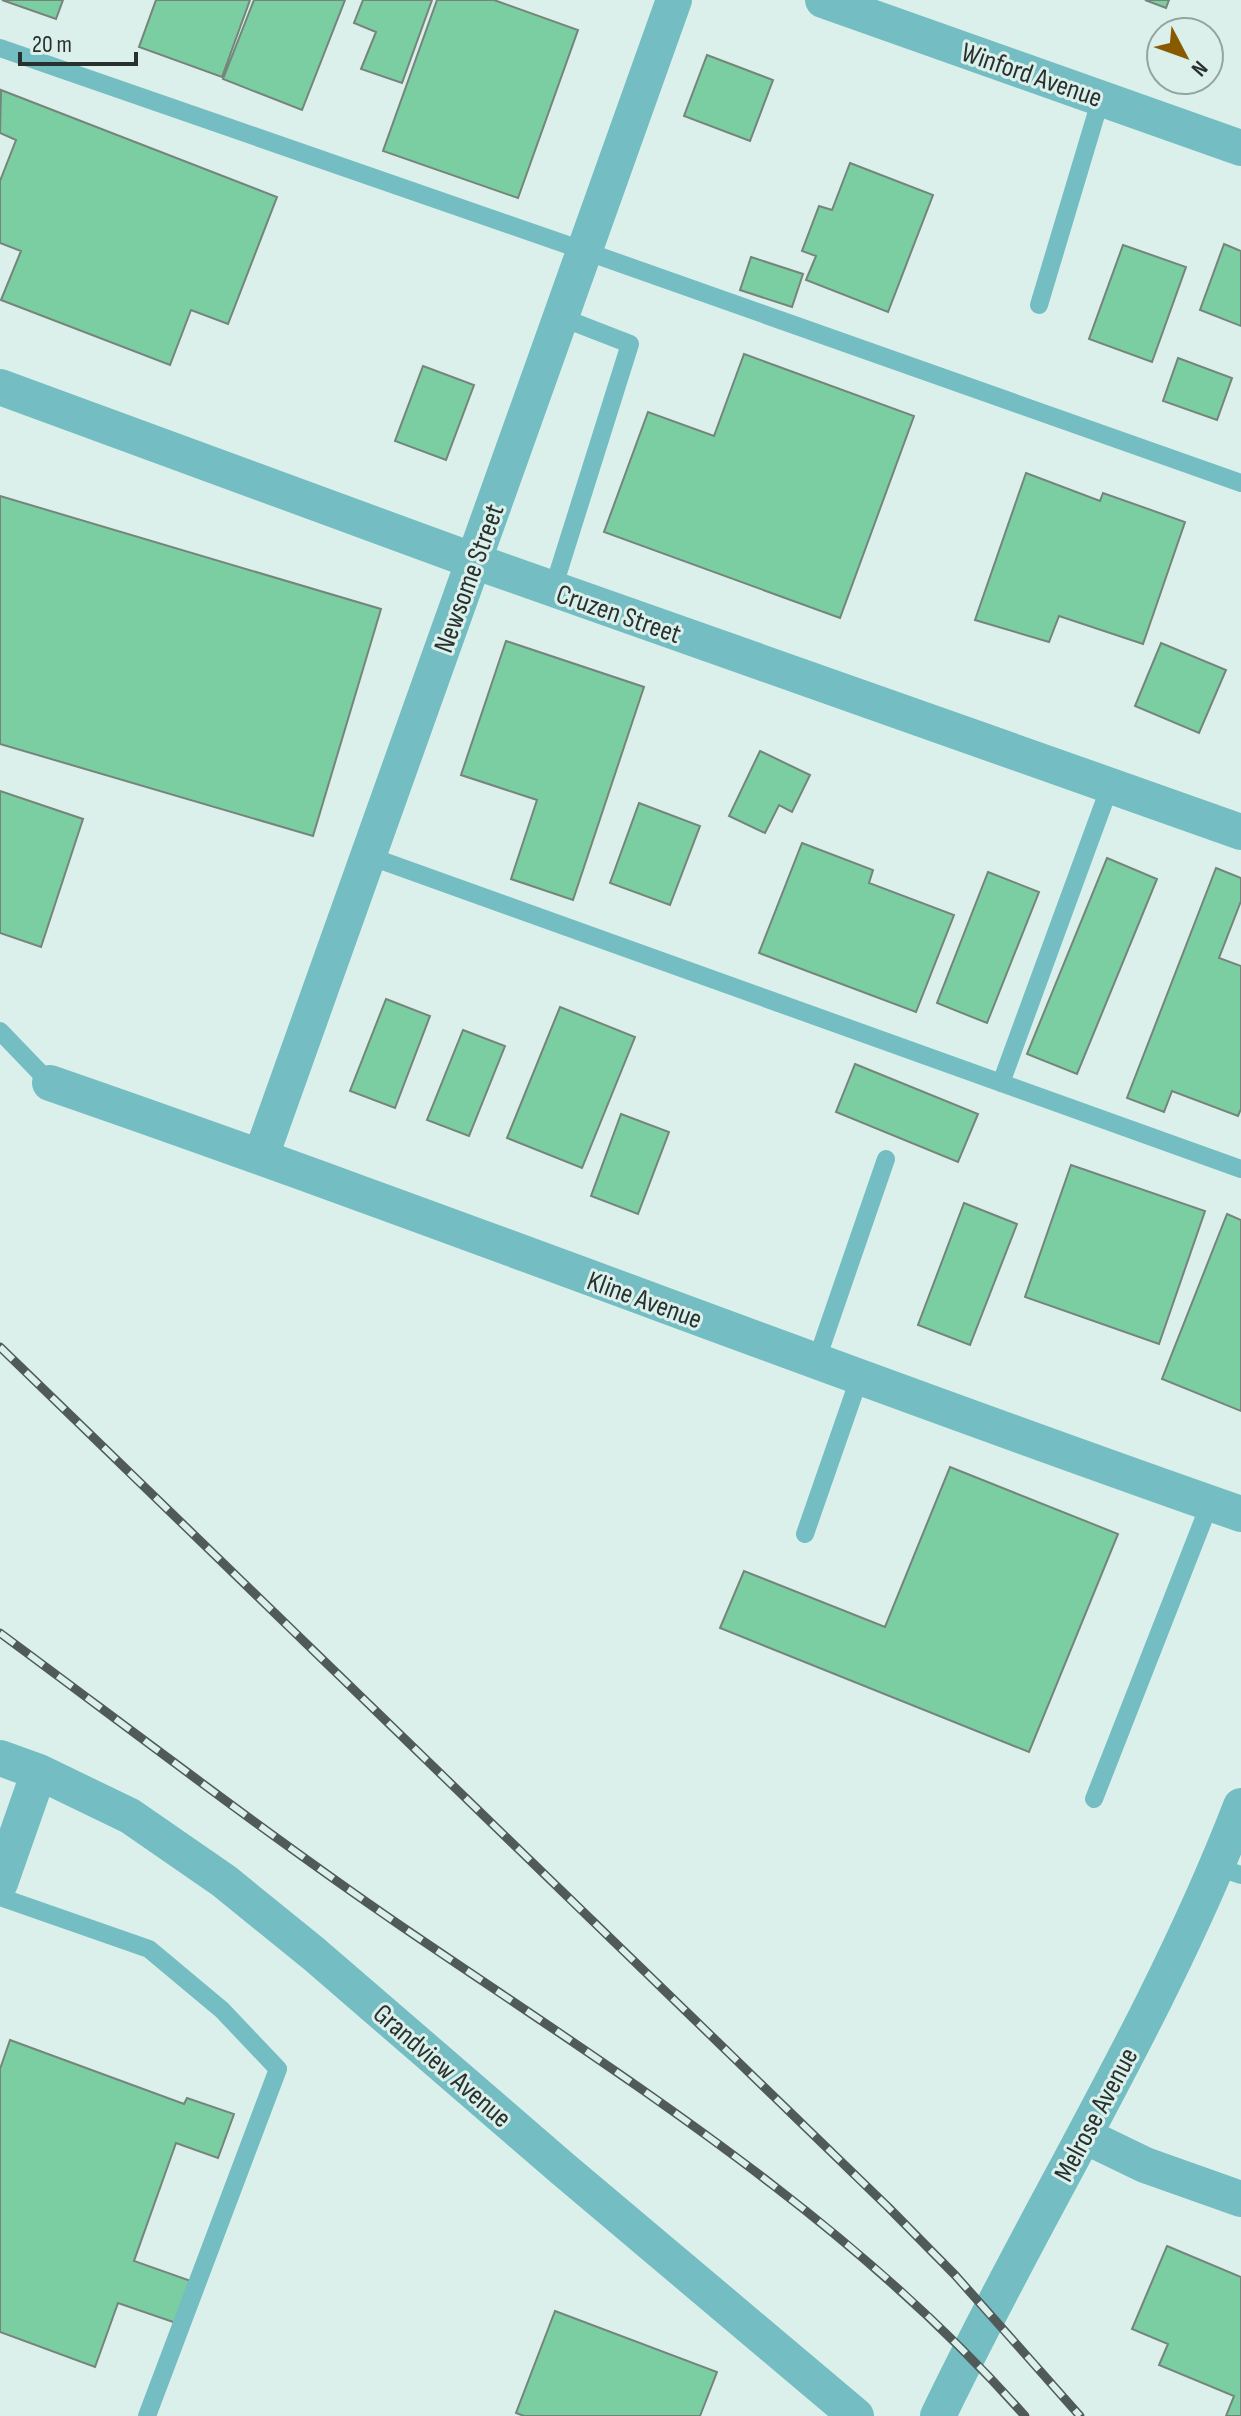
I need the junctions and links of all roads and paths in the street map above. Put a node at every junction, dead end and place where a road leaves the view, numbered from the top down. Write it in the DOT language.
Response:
graph roads {
  1 [pos="674,0"];
  2 [pos="823,0"];
  3 [pos="0,48"];
  4 [pos="1101,98"];
  5 [pos="1241,148"];
  6 [pos="585,251"];
  7 [pos="1039,305"];
  8 [pos="563,318"];
  9 [pos="0,387"];
  10 [pos="1241,483"];
  11 [pos="474,561"];
  12 [pos="553,589"];
  13 [pos="1110,786"];
  14 [pos="1241,832"];
  15 [pos="369,856"];
  16 [pos="0,1031"];
  17 [pos="50,1083"];
  18 [pos="1001,1083"];
  19 [pos="261,1156"];
  20 [pos="886,1159"];
  21 [pos="1241,1169"];
  22 [pos="816,1362"];
  23 [pos="860,1376"];
  24 [pos="1225,1509"];
  25 [pos="805,1534"];
  26 [pos="0,1758"];
  27 [pos="39,1772"];
  28 [pos="1094,1799"];
  29 [pos="1241,1806"];
  30 [pos="1229,1871"];
  31 [pos="0,1883"];
  32 [pos="0,1897"];
  33 [pos="1085,2136"];
  34 [pos="1241,2199"];
  35 [pos="940,2413"];
  36 [pos="147,2416"];
  37 [pos="856,2416"];
  1 -- 6 [label="street, Newsome Street"];
  2 -- 4 [label="street, Winford Avenue"];
  3 -- 6 [label="lane"];
  4 -- 5 [label="street, Winford Avenue"];
  4 -- 7 [label="lane"];
  6 -- 8 [label="street, Newsome Street"];
  6 -- 10 [label="lane"];
  8 -- 11 [label="street, Newsome Street"];
  8 -- 12 [label="lane"];
  9 -- 11 [label="street, Cruzen Street"];
  11 -- 12 [label="street, Cruzen Street"];
  11 -- 15 [label="street, Newsome Street"];
  12 -- 13 [label="street, Cruzen Street"];
  13 -- 14 [label="street, Cruzen Street"];
  13 -- 18 [label="lane"];
  15 -- 18 [label="lane"];
  15 -- 19 [label="street, Newsome Street"];
  16 -- 17 [label="lane"];
  17 -- 19 [label="street, Kline Avenue"];
  18 -- 21 [label="lane"];
  19 -- 22 [label="street, Kline Avenue"];
  20 -- 22 [label="lane"];
  22 -- 23 [label="street, Kline Avenue"];
  23 -- 24 [label="street, Kline Avenue"];
  23 -- 25 [label="lane"];
  24 -- 28 [label="lane"];
  26 -- 27 [label="street, Grandview Avenue"];
  27 -- 31 [label="street"];
  27 -- 37 [label="street, Grandview Avenue"];
  29 -- 30 [label="street, Melrose Avenue"];
  30 -- 33 [label="street, Melrose Avenue"];
  32 -- 36 [label="lane"];
  33 -- 34 [label="street"];
  33 -- 35 [label="street, Melrose Avenue"];
}
